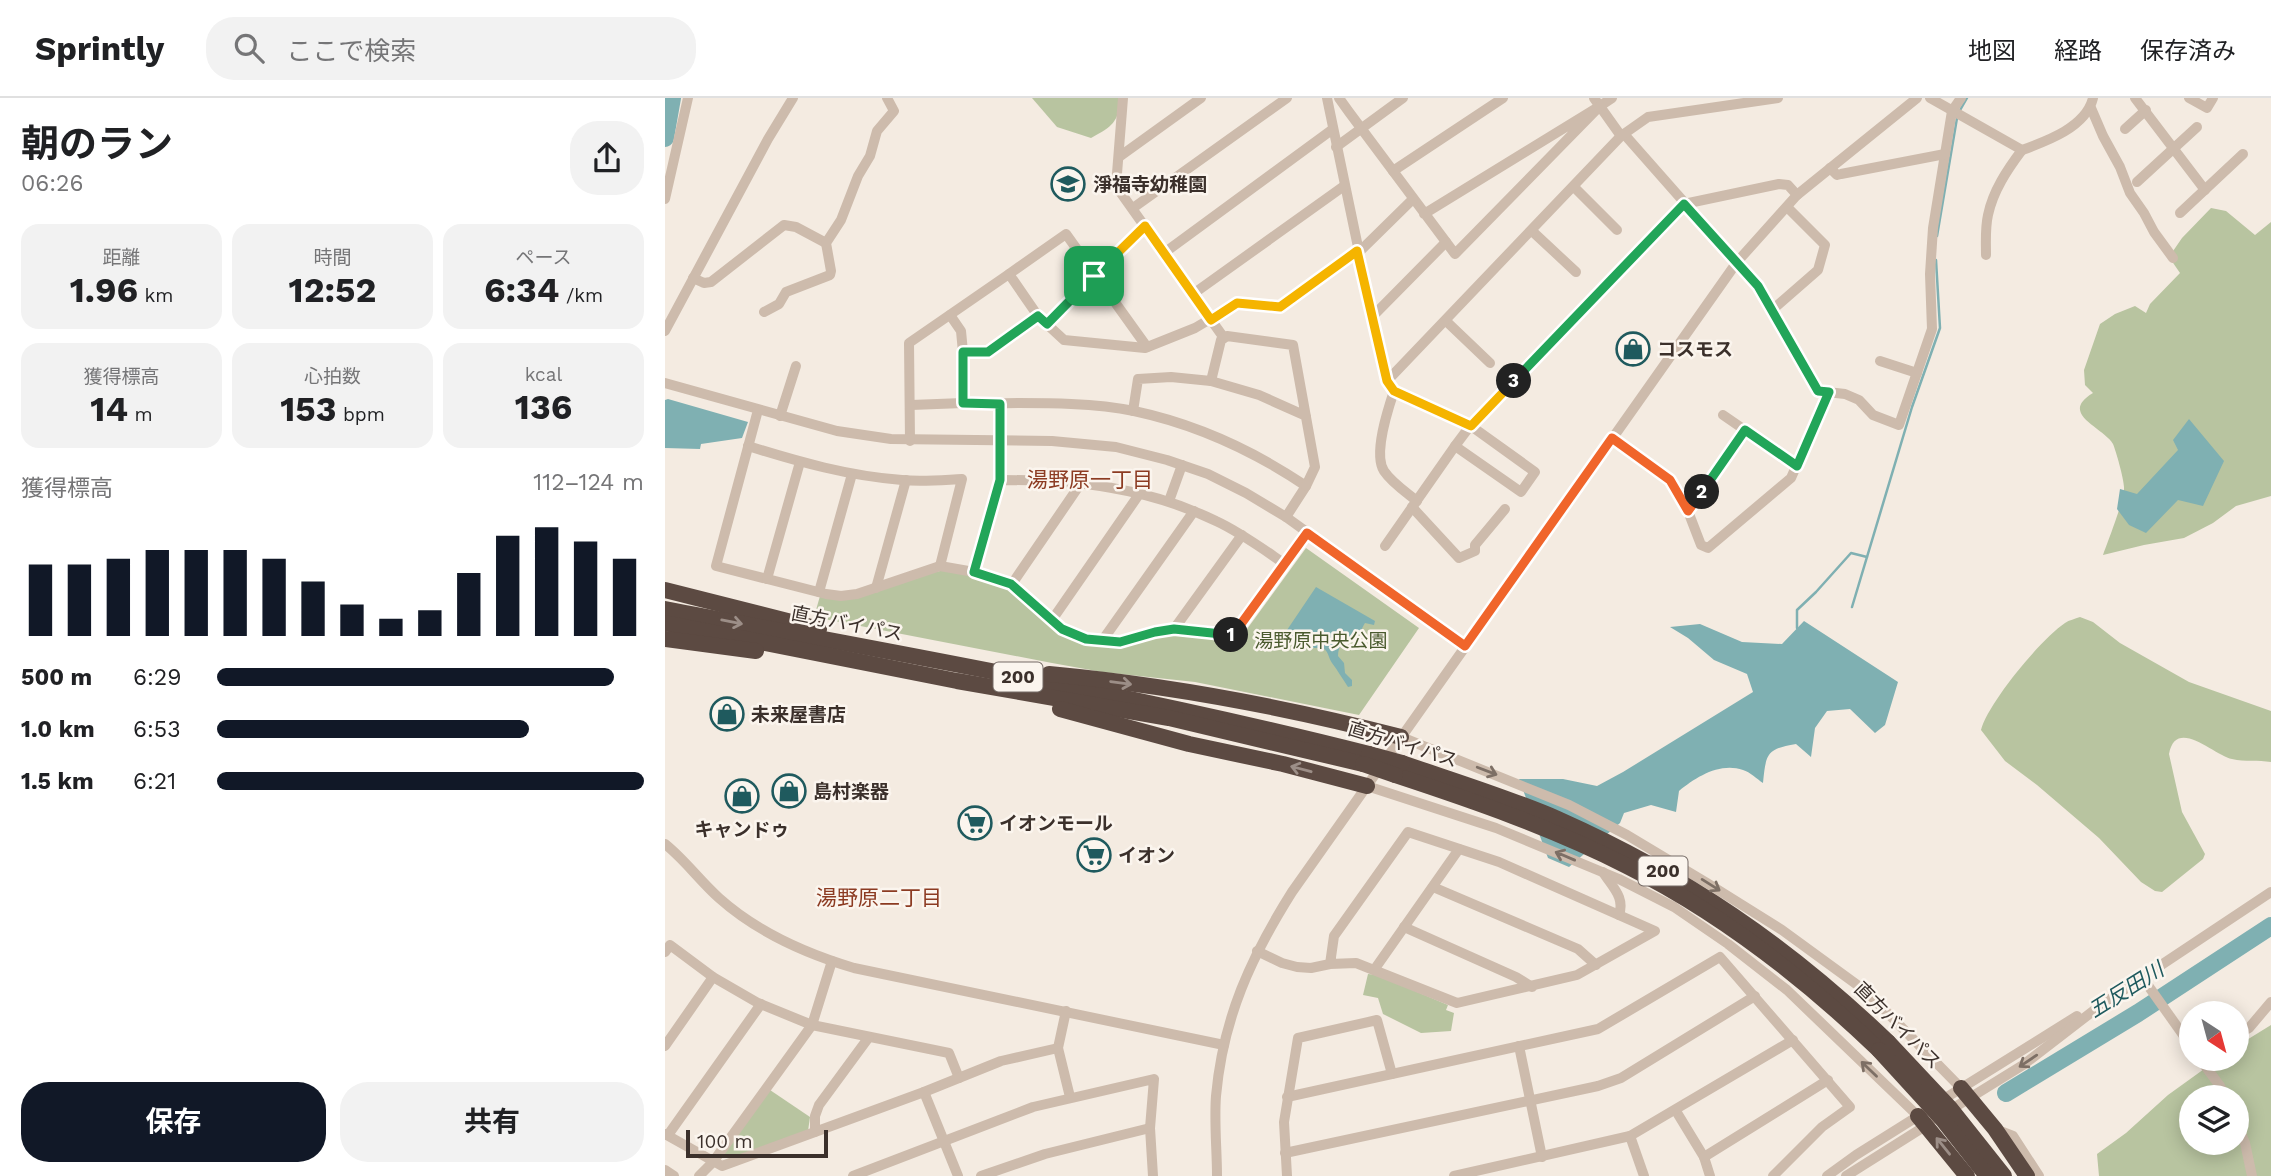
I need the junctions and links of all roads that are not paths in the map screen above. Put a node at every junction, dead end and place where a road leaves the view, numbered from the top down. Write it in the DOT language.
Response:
graph roads {
  1 [pos="688,98"];
  2 [pos="793,98"];
  3 [pos="887,98"];
  4 [pos="1201,98"];
  5 [pos="1287,98"];
  6 [pos="1327,98"];
  7 [pos="1339,98"];
  8 [pos="1403,98"];
  9 [pos="1503,98"];
  10 [pos="1612,98"];
  11 [pos="1917,98"];
  12 [pos="1930,98"];
  13 [pos="1961,98"];
  14 [pos="2135,98"];
  15 [pos="2189,98"];
  16 [pos="2213,98"];
  17 [pos="1124,99"];
  18 [pos="1772,99"];
  19 [pos="1597,102"];
  20 [pos="2092,103"];
  21 [pos="2146,110"];
  22 [pos="1956,114"];
  23 [pos="2197,127"];
  24 [pos="1361,128"];
  25 [pos="1333,129"];
  26 [pos="2125,129"];
  27 [pos="1623,135"];
  28 [pos="1336,147"];
  29 [pos="2172,149"];
  30 [pos="2022,150"];
  31 [pos="1945,154"];
  32 [pos="2243,154"];
  33 [pos="1119,157"];
  34 [pos="1830,168"];
  35 [pos="1392,171"];
  36 [pos="2137,182"];
  37 [pos="1344,186"];
  38 [pos="1574,187"];
  39 [pos="2205,190"];
  40 [pos="1797,195"];
  41 [pos="665,199"];
  42 [pos="1413,199"];
  43 [pos="1684,204"];
  44 [pos="1787,206"];
  45 [pos="1133,208"];
  46 [pos="2180,213"];
  47 [pos="1424,214"];
  48 [pos="1145,226"];
  49 [pos="1617,230"];
  50 [pos="1532,231"];
  51 [pos="1446,242"];
  52 [pos="826,243"];
  53 [pos="1358,252"];
  54 [pos="1164,253"];
  55 [pos="1986,255"];
  56 [pos="2173,258"];
  57 [pos="1737,262"];
  58 [pos="1576,272"];
  59 [pos="1009,274"];
  60 [pos="1094,276"];
  61 [pos="693,278"];
  62 [pos="1193,294"];
  63 [pos="1772,310"];
  64 [pos="764,312"];
  65 [pos="950,314"];
  66 [pos="1371,318"];
  67 [pos="1042,320"];
  68 [pos="1211,320"];
  69 [pos="1446,321"];
  70 [pos="665,331"];
  71 [pos="1224,338"];
  72 [pos="1147,347"];
  73 [pos="963,352"];
  74 [pos="1880,360"];
  75 [pos="1490,363"];
  76 [pos="795,366"];
  77 [pos="1917,373"];
  78 [pos="1211,381"];
  79 [pos="665,383"];
  80 [pos="1391,386"];
  81 [pos="1829,392"];
  82 [pos="963,403"];
  83 [pos="1000,404"];
  84 [pos="911,405"];
  85 [pos="758,410"];
  86 [pos="1133,411"];
  87 [pos="1723,415"];
  88 [pos="780,416"];
  89 [pos="1306,416"];
  90 [pos="1470,426"];
  91 [pos="1745,430"];
  92 [pos="1612,438"];
  93 [pos="910,441"];
  94 [pos="1000,442"];
  95 [pos="748,446"];
  96 [pos="1455,446"];
  97 [pos="800,462"];
  98 [pos="1182,465"];
  99 [pos="1797,466"];
  100 [pos="852,474"];
  101 [pos="1000,480"];
  102 [pos="907,481"];
  103 [pos="1081,482"];
  104 [pos="1306,486"];
  105 [pos="1140,493"];
  106 [pos="1169,501"];
  107 [pos="1415,504"];
  108 [pos="1505,509"];
  109 [pos="1194,511"];
  110 [pos="1688,511"];
  111 [pos="1286,517"];
  112 [pos="1307,533"];
  113 [pos="1242,535"];
  114 [pos="1385,546"];
  115 [pos="1285,564"];
  116 [pos="940,566"];
  117 [pos="974,572"];
  118 [pos="767,579"];
  119 [pos="1011,584"];
  120 [pos="876,588"];
  121 [pos="665,590"];
  122 [pos="819,592"];
  123 [pos="665,609"];
  124 [pos="1052,620"];
  125 [pos="665,623"];
  126 [pos="1174,629"];
  127 [pos="665,639"];
  128 [pos="1102,641"];
  129 [pos="1465,646"];
  130 [pos="889,652"];
  131 [pos="911,671"];
  132 [pos="956,673"];
  133 [pos="1401,737"];
  134 [pos="1367,786"];
  135 [pos="665,844"];
  136 [pos="1459,849"];
  137 [pos="1603,872"];
  138 [pos="1433,887"];
  139 [pos="2271,892"];
  140 [pos="1619,915"];
  141 [pos="1404,927"];
  142 [pos="665,951"];
  143 [pos="1257,951"];
  144 [pos="832,961"];
  145 [pos="1330,964"];
  146 [pos="1596,965"];
  147 [pos="1374,970"];
  148 [pos="2142,976"];
  149 [pos="713,977"];
  150 [pos="1532,987"];
  151 [pos="1755,996"];
  152 [pos="2271,1002"];
  153 [pos="761,1004"];
  154 [pos="1066,1011"];
  155 [pos="812,1025"];
  156 [pos="2249,1028"];
  157 [pos="2179,1029"];
  158 [pos="869,1037"];
  159 [pos="1793,1040"];
  160 [pos="665,1045"];
  161 [pos="1224,1045"];
  162 [pos="1519,1046"];
  163 [pos="1883,1046"];
  164 [pos="1058,1048"];
  165 [pos="1392,1074"];
  166 [pos="959,1078"];
  167 [pos="1828,1080"];
  168 [pos="924,1092"];
  169 [pos="1965,1093"];
  170 [pos="1070,1097"];
  171 [pos="1287,1097"];
  172 [pos="1531,1102"];
  173 [pos="1676,1111"];
  174 [pos="1922,1121"];
  175 [pos="1150,1128"];
  176 [pos="1995,1129"];
  177 [pos="815,1132"];
  178 [pos="666,1134"];
  179 [pos="1630,1136"];
  180 [pos="944,1140"];
  181 [pos="1285,1153"];
  182 [pos="2248,1155"];
  183 [pos="1542,1157"];
  184 [pos="1704,1157"];
  185 [pos="713,1162"];
  186 [pos="665,1170"];
  187 [pos="674,1176"];
  188 [pos="699,1176"];
  189 [pos="853,1176"];
  190 [pos="958,1176"];
  191 [pos="981,1176"];
  192 [pos="1153,1176"];
  193 [pos="1217,1176"];
  194 [pos="1287,1176"];
  195 [pos="1454,1176"];
  196 [pos="1644,1176"];
  197 [pos="1710,1176"];
  198 [pos="1773,1176"];
  199 [pos="1827,1176"];
  200 [pos="1846,1176"];
  201 [pos="1967,1176"];
  202 [pos="1987,1176"];
  203 [pos="2004,1176"];
  204 [pos="2027,1176"];
  205 [pos="2039,1176"];
  206 [pos="2252,1176"];
  1 -- 41 [label="street"];
  2 -- 61 [label="street"];
  3 -- 52 [label="street"];
  4 -- 33 [label="street"];
  5 -- 45 [label="street"];
  6 -- 25 [label="street"];
  7 -- 24 [label="street"];
  8 -- 24 [label="street"];
  9 -- 35 [label="street"];
  10 -- 19 [label="street"];
  11 -- 34 [label="street"];
  12 -- 22 [label="street"];
  13 -- 22 [label="street"];
  14 -- 21 [label="street"];
  15 -- 16 [label="street"];
  17 -- 33 [label="street"];
  18 -- 27 [label="street"];
  19 -- 27 [label="street"];
  19 -- 47 [label="street"];
  19 -- 51 [label="street"];
  20 -- 30 [label="street"];
  20 -- 56 [label="street"];
  21 -- 26 [label="street"];
  21 -- 29 [label="street"];
  22 -- 30 [label="street"];
  22 -- 31 [label="street"];
  23 -- 29 [label="street"];
  24 -- 28 [label="street"];
  24 -- 35 [label="street"];
  25 -- 28 [label="street"];
  25 -- 54 [label="street"];
  27 -- 38 [label="street"];
  27 -- 43 [label="street"];
  28 -- 37 [label="street"];
  29 -- 36 [label="street"];
  29 -- 39 [label="street"];
  30 -- 55 [label="street"];
  31 -- 34 [label="street"];
  31 -- 77 [label="street"];
  32 -- 39 [label="street"];
  33 -- 45 [label="street"];
  34 -- 40 [label="street"];
  35 -- 42 [label="street"];
  37 -- 53 [label="street"];
  37 -- 62 [label="street"];
  38 -- 49 [label="street"];
  38 -- 50 [label="street"];
  39 -- 46 [label="street"];
  40 -- 43 [label="street"];
  40 -- 44 [label="street"];
  42 -- 47 [label="street"];
  42 -- 53 [label="street"];
  43 -- 57 [label="street"];
  43 -- 90 [label="street"];
  44 -- 57 [label="street"];
  44 -- 63 [label="street"];
  45 -- 48 [label="street"];
  47 -- 51 [label="street"];
  48 -- 54 [label="street"];
  48 -- 60 [label="street"];
  50 -- 58 [label="street"];
  50 -- 69 [label="street"];
  51 -- 66 [label="street"];
  52 -- 61 [label="street"];
  52 -- 64 [label="street"];
  53 -- 66 [label="street"];
  53 -- 68 [label="street"];
  54 -- 62 [label="street"];
  57 -- 63 [label="street"];
  57 -- 92 [label="street"];
  59 -- 60 [label="street"];
  59 -- 65 [label="street"];
  59 -- 67 [label="street"];
  60 -- 67 [label="street"];
  60 -- 72 [label="street"];
  61 -- 70 [label="street"];
  62 -- 68 [label="street"];
  63 -- 81 [label="street"];
  65 -- 73 [label="street"];
  65 -- 84 [label="street"];
  66 -- 80 [label="street"];
  67 -- 72 [label="street"];
  67 -- 73 [label="street"];
  68 -- 71 [label="street"];
  68 -- 72 [label="street"];
  69 -- 75 [label="street"];
  69 -- 80 [label="street"];
  71 -- 78 [label="street"];
  71 -- 89 [label="street"];
  73 -- 82 [label="street"];
  74 -- 77 [label="street"];
  76 -- 88 [label="street"];
  77 -- 81 [label="street"];
  78 -- 86 [label="street"];
  78 -- 89 [label="street"];
  79 -- 85 [label="street"];
  80 -- 90 [label="street"];
  80 -- 107 [label="street"];
  81 -- 99 [label="street"];
  82 -- 83 [label="street"];
  82 -- 84 [label="street"];
  83 -- 86 [label="street"];
  83 -- 94 [label="street"];
  84 -- 93 [label="street"];
  85 -- 88 [label="street"];
  85 -- 95 [label="street"];
  86 -- 104 [label="street"];
  87 -- 91 [label="street"];
  88 -- 93 [label="street"];
  89 -- 104 [label="street"];
  90 -- 96 [label="street"];
  90 -- 96 [label="street"];
  91 -- 99 [label="street"];
  91 -- 110 [label="street"];
  92 -- 110 [label="street"];
  92 -- 129 [label="street"];
  93 -- 94 [label="street"];
  94 -- 98 [label="street"];
  94 -- 101 [label="street"];
  95 -- 97 [label="street"];
  95 -- 118 [label="street"];
  96 -- 107 [label="street"];
  97 -- 100 [label="street"];
  97 -- 118 [label="street"];
  98 -- 106 [label="street"];
  98 -- 111 [label="street"];
  99 -- 110 [label="street"];
  100 -- 102 [label="street"];
  100 -- 122 [label="street"];
  101 -- 103 [label="street"];
  101 -- 117 [label="street"];
  102 -- 116 [label="street"];
  102 -- 120 [label="street"];
  103 -- 105 [label="street"];
  103 -- 119 [label="street"];
  104 -- 111 [label="street"];
  105 -- 106 [label="street"];
  105 -- 124 [label="street"];
  106 -- 109 [label="street"];
  107 -- 108 [label="street"];
  107 -- 114 [label="street"];
  109 -- 113 [label="street"];
  109 -- 128 [label="street"];
  111 -- 112 [label="street"];
  112 -- 115 [label="street"];
  112 -- 129 [label="street"];
  113 -- 115 [label="street"];
  113 -- 126 [label="street"];
  115 -- 126 [label="street"];
  116 -- 117 [label="street"];
  116 -- 120 [label="street"];
  117 -- 119 [label="street"];
  118 -- 122 [label="street"];
  119 -- 124 [label="street"];
  120 -- 122 [label="street"];
  121 -- 130 [label="highway"];
  123 -- 130 [label="highway, 直方バイパス / 200, one-way"];
  124 -- 128 [label="street"];
  125 -- 131 [label="highway, 直方バイパス / 200"];
  126 -- 128 [label="street"];
  127 -- 131 [label="highway"];
  129 -- 133 [label="street"];
  130 -- 132 [label="highway, 直方バイパス / 200"];
  131 -- 132 [label="highway, 直方バイパス / 200"];
  132 -- 133 [label="highway, one-way"];
  134 -- 132 [label="highway, one-way"];
  132 -- 163 [label="highway, 直方バイパス / 200, bridge"];
  133 -- 134 [label="street"];
  133 -- 169 [label="street, one-way"];
  137 -- 134 [label="street, one-way"];
  134 -- 143 [label="street"];
  135 -- 144 [label="street"];
  136 -- 138 [label="street"];
  136 -- 140 [label="street"];
  136 -- 145 [label="street"];
  137 -- 140 [label="street"];
  174 -- 137 [label="street, one-way"];
  138 -- 141 [label="street"];
  138 -- 146 [label="street"];
  139 -- 148 [label="street"];
  140 -- 146 [label="street"];
  141 -- 147 [label="street"];
  141 -- 150 [label="street"];
  142 -- 149 [label="street"];
  143 -- 145 [label="street"];
  143 -- 161 [label="street"];
  144 -- 154 [label="street"];
  144 -- 155 [label="street"];
  145 -- 147 [label="street"];
  146 -- 150 [label="street"];
  147 -- 150 [label="street"];
  148 -- 157 [label="street"];
  148 -- 169 [label="street"];
  149 -- 153 [label="street"];
  149 -- 160 [label="street"];
  151 -- 159 [label="street"];
  151 -- 162 [label="street"];
  151 -- 172 [label="street"];
  152 -- 156 [label="street"];
  153 -- 155 [label="street"];
  153 -- 178 [label="street"];
  154 -- 161 [label="street"];
  154 -- 164 [label="street"];
  155 -- 158 [label="street"];
  155 -- 185 [label="street"];
  158 -- 166 [label="street"];
  158 -- 177 [label="street"];
  159 -- 167 [label="street"];
  159 -- 173 [label="street"];
  161 -- 193 [label="street"];
  162 -- 165 [label="street"];
  162 -- 172 [label="street"];
  163 -- 202 [label="highway, 直方バイパス / 200, bridge"];
  163 -- 203 [label="highway, 直方バイパス / 200, bridge"];
  164 -- 166 [label="street"];
  164 -- 170 [label="street"];
  165 -- 171 [label="street"];
  165 -- 171 [label="street"];
  166 -- 168 [label="street"];
  167 -- 184 [label="street"];
  167 -- 198 [label="street"];
  168 -- 177 [label="street"];
  168 -- 180 [label="street"];
  169 -- 174 [label="street"];
  169 -- 176 [label="highway"];
  170 -- 175 [label="street"];
  170 -- 180 [label="street"];
  171 -- 181 [label="street"];
  172 -- 181 [label="street"];
  172 -- 183 [label="street"];
  173 -- 179 [label="street"];
  173 -- 184 [label="street"];
  174 -- 199 [label="street"];
  174 -- 200 [label="street"];
  201 -- 174 [label="highway, one-way"];
  175 -- 191 [label="street"];
  175 -- 192 [label="street"];
  176 -- 204 [label="highway"];
  176 -- 205 [label="street"];
  177 -- 185 [label="street"];
  178 -- 185 [label="street"];
  179 -- 183 [label="street"];
  179 -- 196 [label="street"];
  180 -- 189 [label="street"];
  180 -- 190 [label="street"];
  181 -- 194 [label="street"];
  182 -- 206 [label="street"];
  183 -- 195 [label="street"];
  184 -- 197 [label="street"];
  185 -- 188 [label="street"];
  186 -- 187 [label="street"];
}
